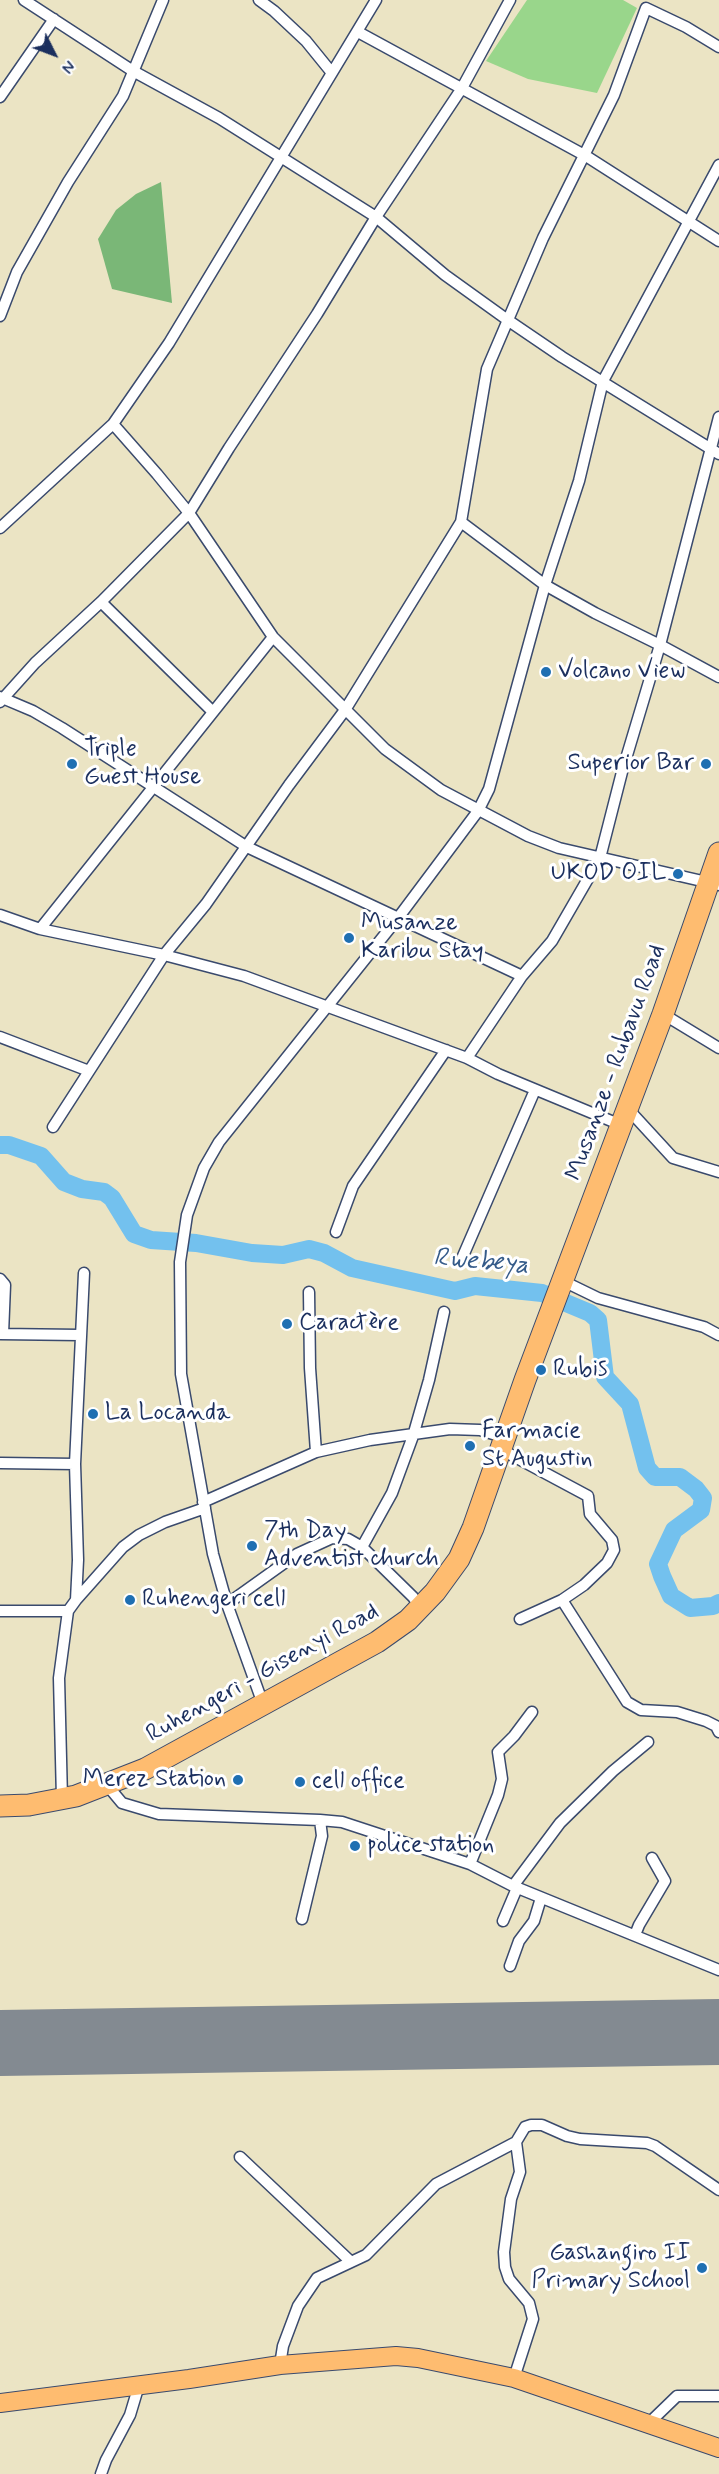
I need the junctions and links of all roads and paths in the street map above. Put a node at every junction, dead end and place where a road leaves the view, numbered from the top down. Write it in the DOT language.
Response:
graph roads {
  1 [pos="24,0"];
  2 [pos="163,0"];
  3 [pos="259,0"];
  4 [pos="376,0"];
  5 [pos="510,0"];
  6 [pos="54,19"];
  7 [pos="358,32"];
  8 [pos="719,47"];
  9 [pos="133,70"];
  10 [pos="332,73"];
  11 [pos="462,88"];
  12 [pos="0,97"];
  13 [pos="281,155"];
  14 [pos="586,156"];
  15 [pos="719,165"];
  16 [pos="376,217"];
  17 [pos="689,223"];
  18 [pos="719,241"];
  19 [pos="0,316"];
  20 [pos="509,321"];
  21 [pos="603,381"];
  22 [pos="719,417"];
  23 [pos="113,424"];
  24 [pos="715,450"];
  25 [pos="189,513"];
  26 [pos="460,522"];
  27 [pos="0,528"];
  28 [pos="545,585"];
  29 [pos="102,602"];
  30 [pos="273,637"];
  31 [pos="660,645"];
  32 [pos="719,677"];
  33 [pos="1,699"];
  34 [pos="345,710"];
  35 [pos="212,711"];
  36 [pos="151,787"];
  37 [pos="478,811"];
  38 [pos="247,848"];
  39 [pos="719,853"];
  40 [pos="600,858"];
  41 [pos="714,884"];
  42 [pos="0,915"];
  43 [pos="398,918"];
  44 [pos="40,929"];
  45 [pos="164,955"];
  46 [pos="522,976"];
  47 [pos="327,1005"];
  48 [pos="663,1014"];
  49 [pos="0,1037"];
  50 [pos="719,1048"];
  51 [pos="446,1050"];
  52 [pos="467,1058"];
  53 [pos="89,1071"];
  54 [pos="535,1090"];
  55 [pos="625,1117"];
  56 [pos="53,1127"];
  57 [pos="719,1172"];
  58 [pos="336,1232"];
  59 [pos="463,1256"];
  60 [pos="84,1273"];
  61 [pos="0,1279"];
  62 [pos="561,1285"];
  63 [pos="309,1292"];
  64 [pos="444,1312"];
  65 [pos="546,1327"];
  66 [pos="1,1334"];
  67 [pos="80,1335"];
  68 [pos="719,1335"];
  69 [pos="413,1436"];
  70 [pos="504,1444"];
  71 [pos="316,1452"];
  72 [pos="0,1463"];
  73 [pos="75,1464"];
  74 [pos="204,1505"];
  75 [pos="362,1547"];
  76 [pos="76,1600"];
  77 [pos="562,1600"];
  78 [pos="227,1604"];
  79 [pos="420,1607"];
  80 [pos="0,1611"];
  81 [pos="68,1611"];
  82 [pos="520,1618"];
  83 [pos="263,1704"];
  84 [pos="532,1712"];
  85 [pos="719,1731"];
  86 [pos="648,1742"];
  87 [pos="107,1785"];
  88 [pos="62,1799"];
  89 [pos="0,1806"];
  90 [pos="320,1820"];
  91 [pos="652,1858"];
  92 [pos="470,1864"];
  93 [pos="515,1887"];
  94 [pos="541,1898"];
  95 [pos="302,1919"];
  96 [pos="503,1921"];
  97 [pos="635,1935"];
  98 [pos="510,1966"];
  99 [pos="719,1970"];
  100 [pos="516,2142"];
  101 [pos="240,2157"];
  102 [pos="719,2190"];
  103 [pos="350,2261"];
  104 [pos="280,2365"];
  105 [pos="514,2378"];
  106 [pos="139,2385"];
  107 [pos="719,2396"];
  108 [pos="0,2403"];
  109 [pos="647,2425"];
  110 [pos="719,2448"];
  111 [pos="101,2474"];
  1 -- 6 [label="street"];
  2 -- 9 [label="street"];
  3 -- 10 [label="street"];
  4 -- 7 [label="street"];
  5 -- 11 [label="street"];
  6 -- 9 [label="street"];
  6 -- 12 [label="street"];
  7 -- 10 [label="street"];
  7 -- 11 [label="street"];
  8 -- 14 [label="street"];
  9 -- 13 [label="street"];
  9 -- 19 [label="street"];
  10 -- 13 [label="street"];
  11 -- 14 [label="street"];
  11 -- 16 [label="street"];
  13 -- 16 [label="street"];
  13 -- 23 [label="street"];
  14 -- 17 [label="street"];
  14 -- 20 [label="street"];
  15 -- 17 [label="street"];
  16 -- 20 [label="street"];
  16 -- 25 [label="street"];
  17 -- 18 [label="street"];
  17 -- 21 [label="street"];
  20 -- 21 [label="street"];
  20 -- 26 [label="street"];
  21 -- 24 [label="street"];
  21 -- 28 [label="street"];
  22 -- 24 [label="street"];
  23 -- 25 [label="street"];
  23 -- 27 [label="street"];
  24 -- 31 [label="street"];
  25 -- 29 [label="street"];
  25 -- 30 [label="street"];
  26 -- 28 [label="street"];
  26 -- 34 [label="street"];
  28 -- 31 [label="street"];
  28 -- 37 [label="street"];
  29 -- 33 [label="street"];
  29 -- 35 [label="street"];
  30 -- 34 [label="street"];
  30 -- 35 [label="street"];
  31 -- 32 [label="street"];
  31 -- 40 [label="street"];
  33 -- 36 [label="street"];
  34 -- 37 [label="street"];
  34 -- 38 [label="street"];
  35 -- 36 [label="street"];
  36 -- 38 [label="street"];
  36 -- 44 [label="street"];
  37 -- 40 [label="street"];
  37 -- 43 [label="street"];
  38 -- 43 [label="street"];
  38 -- 45 [label="street"];
  39 -- 41 [label="highway, Musanze - Rubavu Road"];
  40 -- 41 [label="street"];
  40 -- 46 [label="street"];
  41 -- 48 [label="highway, Musanze - Rubavu Road"];
  42 -- 44 [label="street"];
  43 -- 46 [label="street"];
  43 -- 47 [label="street"];
  44 -- 45 [label="street"];
  45 -- 47 [label="street"];
  45 -- 53 [label="street"];
  46 -- 52 [label="street"];
  47 -- 51 [label="street"];
  47 -- 74 [label="street"];
  48 -- 50 [label="street"];
  48 -- 55 [label="highway, Musanze - Rubavu Road"];
  49 -- 53 [label="street"];
  51 -- 52 [label="street"];
  51 -- 58 [label="street"];
  52 -- 54 [label="street"];
  53 -- 56 [label="street"];
  54 -- 55 [label="street"];
  54 -- 59 [label="street"];
  55 -- 57 [label="street"];
  55 -- 62 [label="highway, Musanze - Rubavu Road"];
  60 -- 67 [label="street"];
  61 -- 66 [label="street"];
  62 -- 65 [label="highway, Musanze - Rubavu Road"];
  62 -- 68 [label="street"];
  63 -- 71 [label="street"];
  64 -- 69 [label="street"];
  65 -- 70 [label="highway, Ruhengeri - Gisenyi Road"];
  66 -- 67 [label="street"];
  67 -- 73 [label="street"];
  69 -- 70 [label="street"];
  69 -- 71 [label="street"];
  69 -- 75 [label="street"];
  70 -- 77 [label="street"];
  70 -- 79 [label="highway, Ruhengeri - Gisenyi Road"];
  71 -- 74 [label="street"];
  72 -- 73 [label="street"];
  73 -- 76 [label="street"];
  74 -- 76 [label="street"];
  74 -- 78 [label="street"];
  75 -- 78 [label="street"];
  75 -- 79 [label="street"];
  76 -- 81 [label="street"];
  77 -- 82 [label="street"];
  77 -- 85 [label="street"];
  78 -- 83 [label="street"];
  79 -- 83 [label="highway, Ruhengeri - Gisenyi Road"];
  80 -- 81 [label="street"];
  81 -- 88 [label="street"];
  83 -- 87 [label="highway, Ruhengeri - Gisenyi Road"];
  84 -- 92 [label="street"];
  86 -- 93 [label="street"];
  87 -- 88 [label="highway, Ruhengeri - Gisenyi Road"];
  87 -- 90 [label="street"];
  88 -- 89 [label="highway, Ruhengeri - Gisenyi Road"];
  90 -- 92 [label="street"];
  90 -- 95 [label="street"];
  91 -- 97 [label="street"];
  92 -- 93 [label="street"];
  93 -- 94 [label="street"];
  93 -- 96 [label="street"];
  94 -- 97 [label="street"];
  94 -- 98 [label="street"];
  97 -- 99 [label="street"];
  100 -- 102 [label="street"];
  100 -- 103 [label="street"];
  100 -- 105 [label="street"];
  101 -- 103 [label="street"];
  103 -- 104 [label="street"];
  104 -- 105 [label="main road"];
  104 -- 106 [label="main road"];
  105 -- 109 [label="main road"];
  106 -- 108 [label="main road"];
  106 -- 111 [label="street"];
  107 -- 109 [label="street"];
  109 -- 110 [label="main road"];
}
